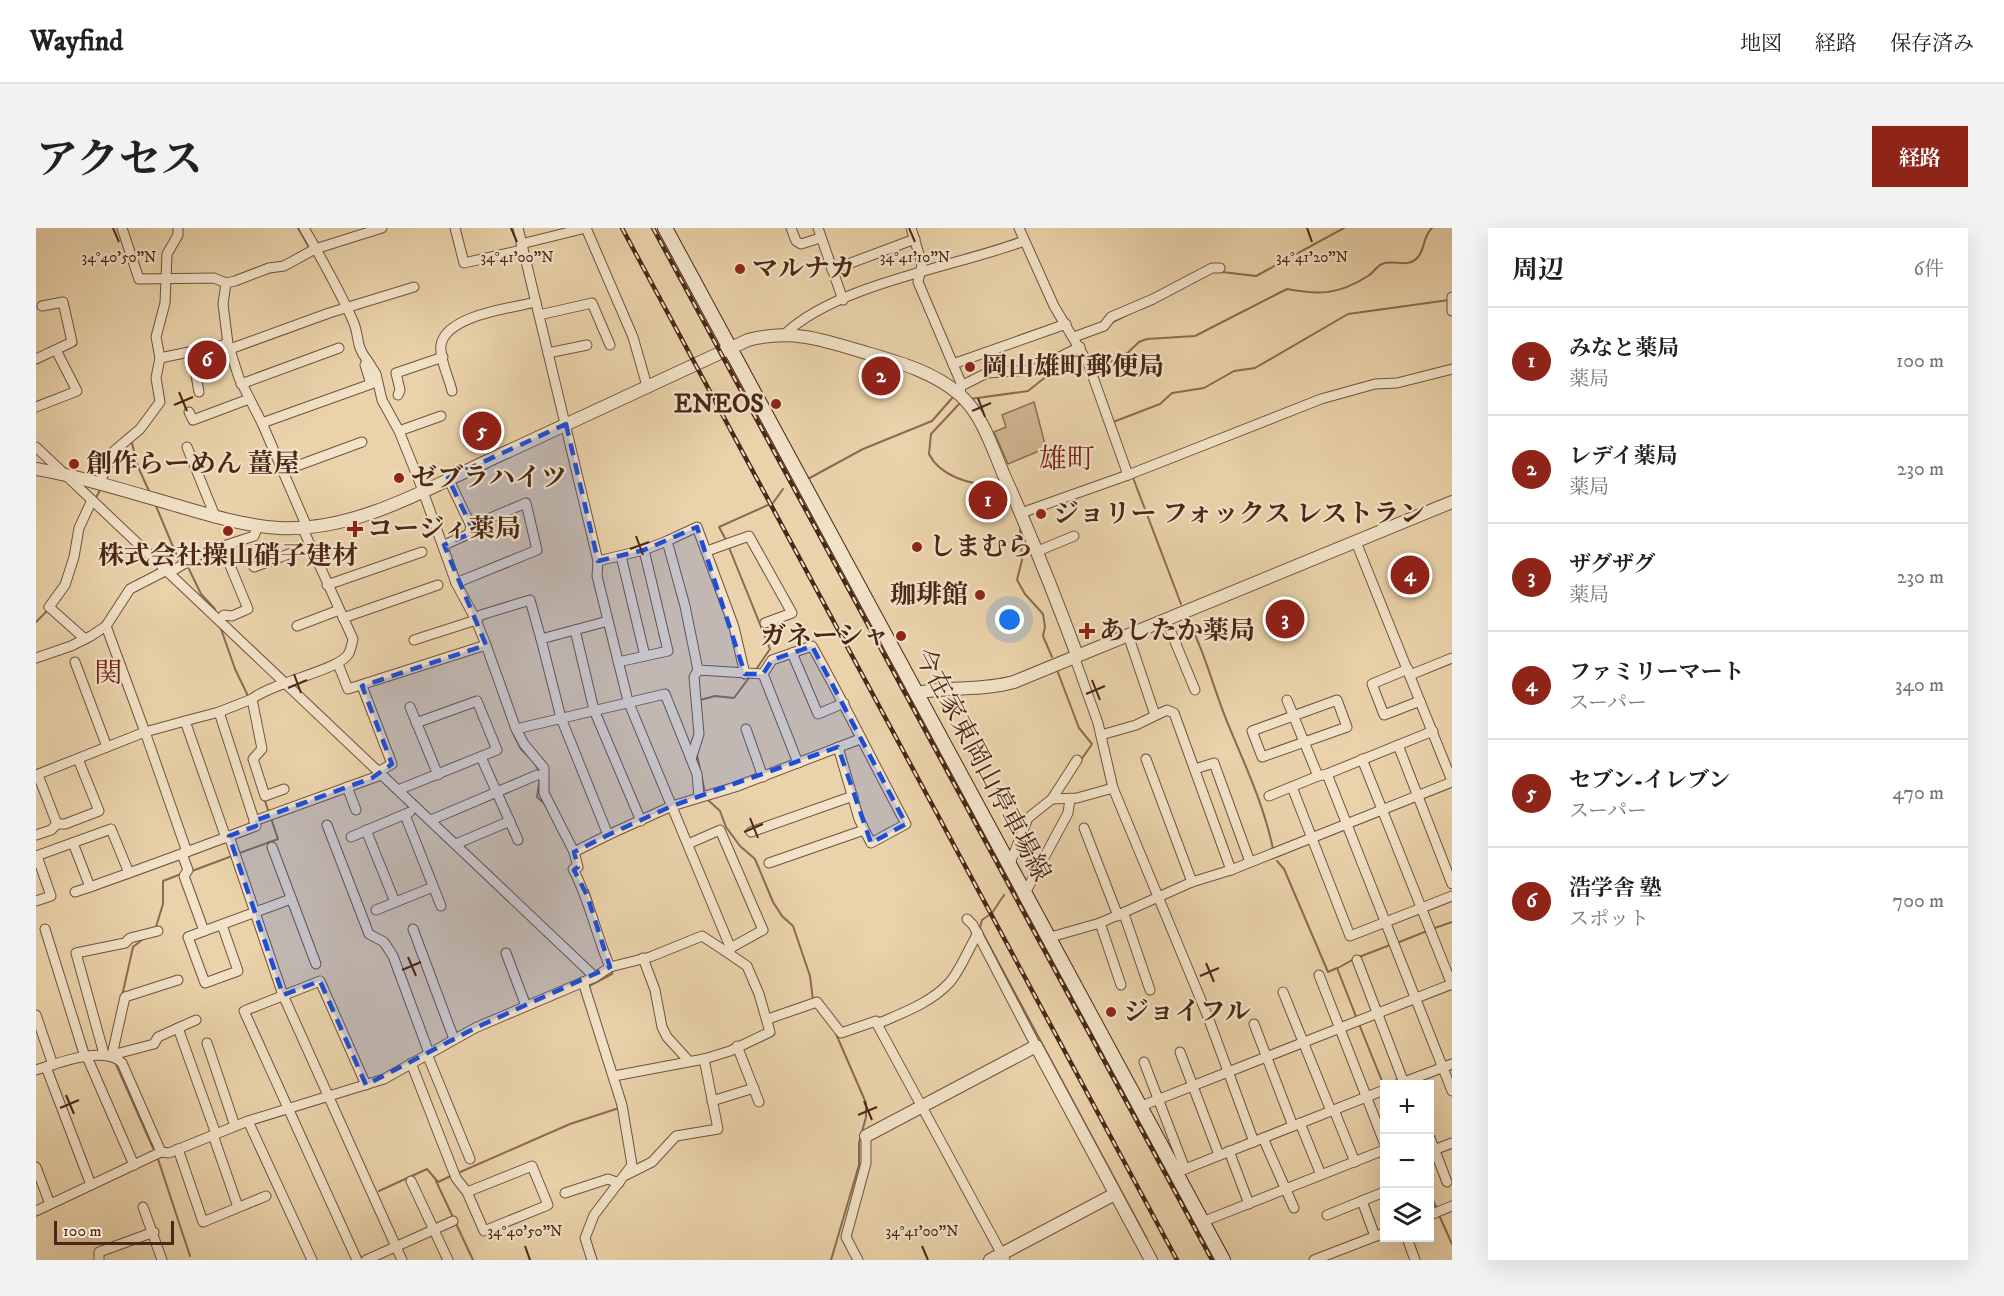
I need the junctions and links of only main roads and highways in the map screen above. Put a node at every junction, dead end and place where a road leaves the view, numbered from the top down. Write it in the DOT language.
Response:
graph roads {
  1 [pos="665,228"];
  2 [pos="1223,1260"];
  1 -- 2 [label="main road, 今在家東岡山停車場線"];
}
